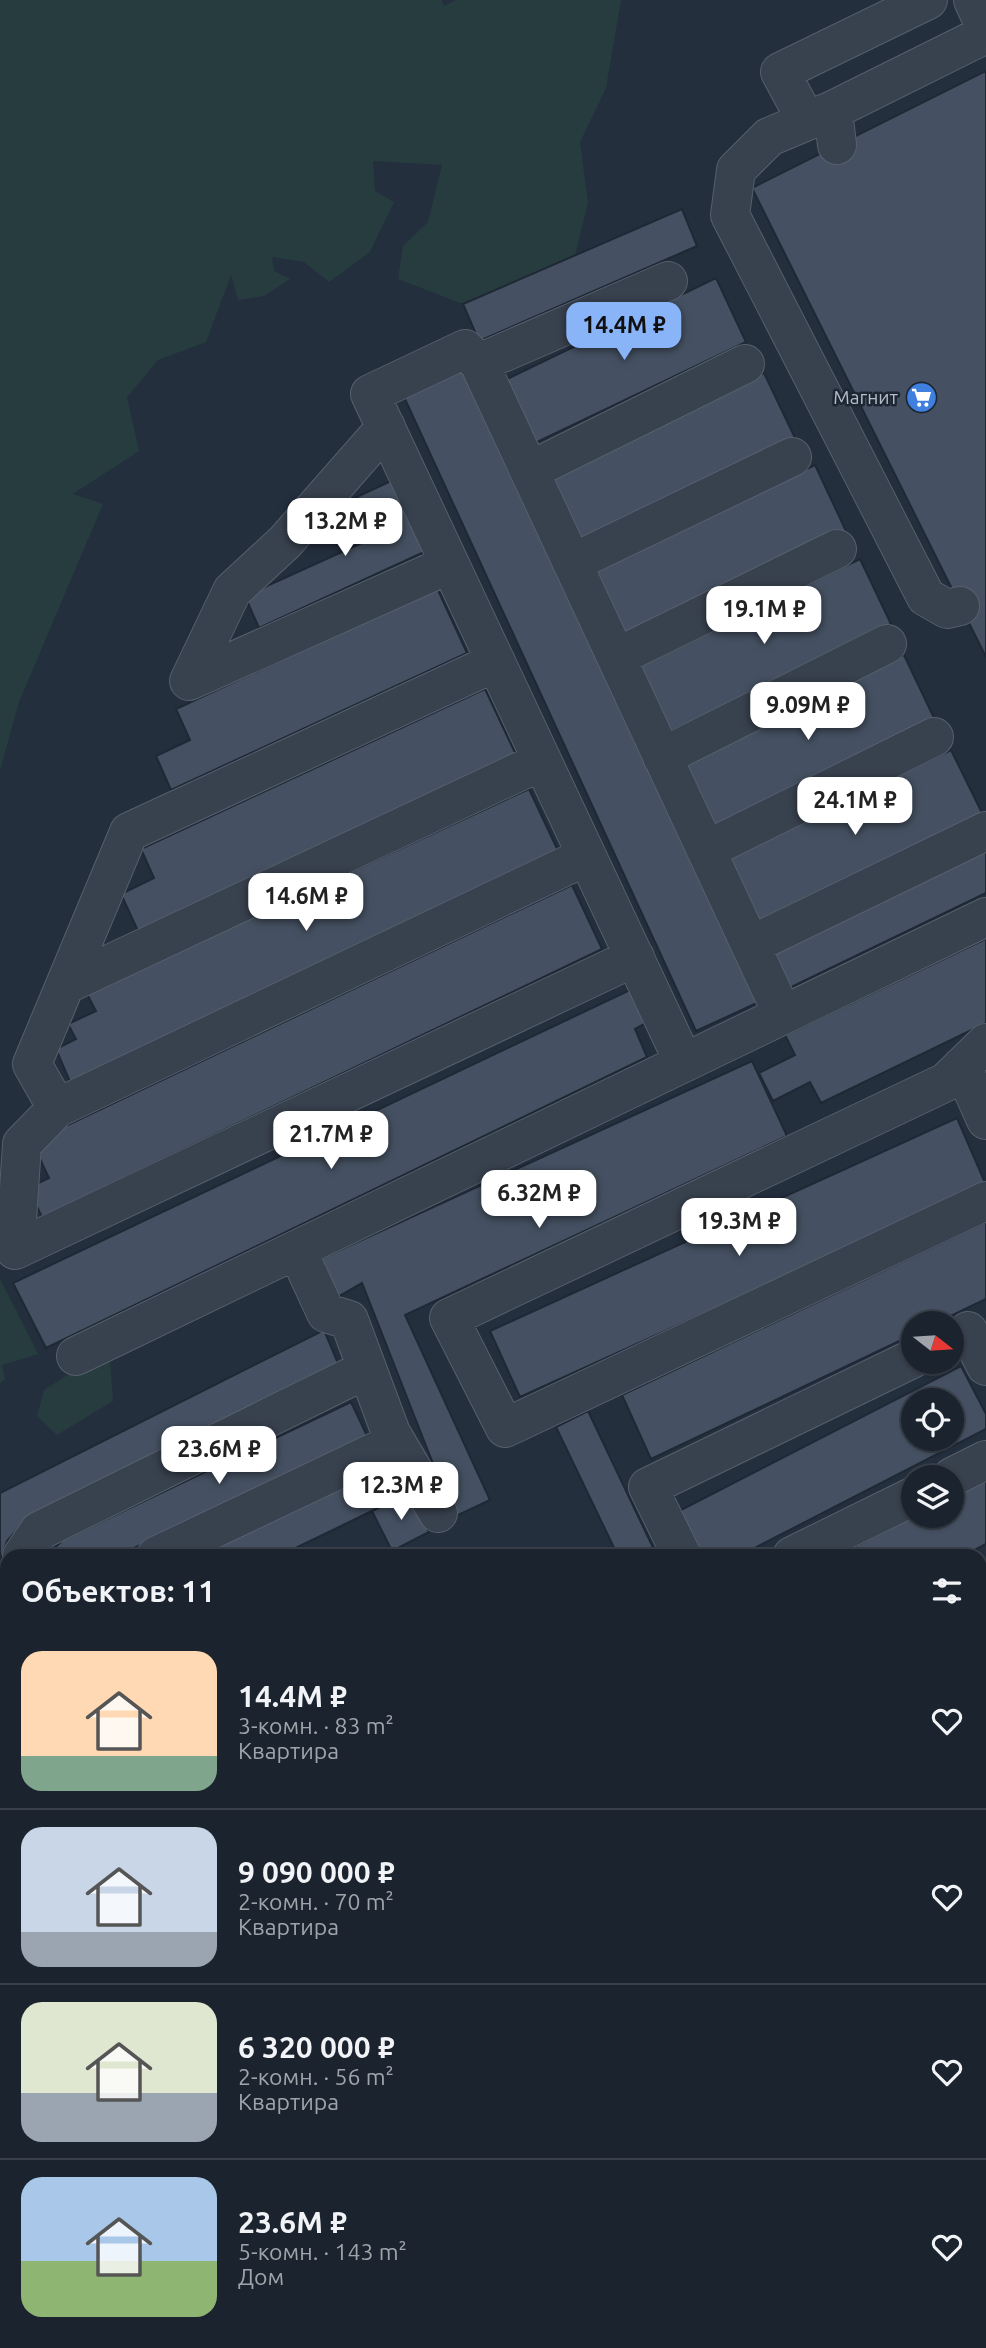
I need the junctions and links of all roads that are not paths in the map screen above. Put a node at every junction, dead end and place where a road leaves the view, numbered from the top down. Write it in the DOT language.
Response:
graph roads {
  1 [pos="928,0"];
  2 [pos="973,0"];
  3 [pos="986,31"];
  4 [pos="825,125"];
  5 [pos="668,281"];
  6 [pos="479,363"];
  7 [pos="745,364"];
  8 [pos="386,427"];
  9 [pos="792,457"];
  10 [pos="529,471"];
  11 [pos="837,549"];
  12 [pos="572,563"];
  13 [pos="450,564"];
  14 [pos="960,606"];
  15 [pos="887,645"];
  16 [pos="617,657"];
  17 [pos="496,662"];
  18 [pos="933,737"];
  19 [pos="662,757"];
  20 [pos="542,761"];
  21 [pos="986,831"];
  22 [pos="706,850"];
  23 [pos="587,856"];
  24 [pos="986,917"];
  25 [pos="751,945"];
  26 [pos="635,957"];
  27 [pos="65,985"];
  28 [pos="783,1015"];
  29 [pos="974,1054"];
  30 [pos="684,1063"];
  31 [pos="57,1108"];
  32 [pos="986,1120"];
  33 [pos="986,1200"];
  34 [pos="297,1250"];
  35 [pos="969,1331"];
  36 [pos="76,1356"];
  37 [pos="901,1364"];
  38 [pos="986,1366"];
  39 [pos="367,1369"];
  40 [pos="396,1442"];
  41 [pos="986,1460"];
  42 [pos="964,1471"];
  43 [pos="901,1502"];
  44 [pos="438,1513"];
  45 [pos="27,1549"];
  46 [pos="171,1549"];
  47 [pos="679,1549"];
  48 [pos="806,1549"];
  1 -- 4 [label="street"];
  2 -- 3 [label="street"];
  3 -- 4 [label="street"];
  4 -- 14 [label="street"];
  5 -- 6 [label="street"];
  6 -- 8 [label="street"];
  6 -- 10 [label="street"];
  7 -- 10 [label="street"];
  8 -- 13 [label="street"];
  8 -- 13 [label="street"];
  9 -- 12 [label="street"];
  10 -- 12 [label="street"];
  11 -- 16 [label="street"];
  12 -- 16 [label="street"];
  13 -- 17 [label="street"];
  15 -- 19 [label="street"];
  16 -- 19 [label="street"];
  17 -- 20 [label="street"];
  17 -- 27 [label="street"];
  18 -- 22 [label="street"];
  19 -- 22 [label="street"];
  20 -- 23 [label="street"];
  20 -- 27 [label="street"];
  21 -- 25 [label="street"];
  22 -- 25 [label="street"];
  23 -- 26 [label="street"];
  23 -- 31 [label="street"];
  24 -- 28 [label="street"];
  25 -- 28 [label="street"];
  26 -- 30 [label="street"];
  26 -- 31 [label="street"];
  27 -- 31 [label="street"];
  28 -- 30 [label="street"];
  29 -- 32 [label="street"];
  29 -- 33 [label="street"];
  30 -- 34 [label="street"];
  34 -- 36 [label="street"];
  34 -- 39 [label="street"];
  35 -- 38 [label="street"];
  37 -- 47 [label="street"];
  39 -- 40 [label="street"];
  39 -- 45 [label="street"];
  40 -- 44 [label="street"];
  40 -- 46 [label="street"];
  41 -- 42 [label="street"];
  43 -- 48 [label="street"];
}
